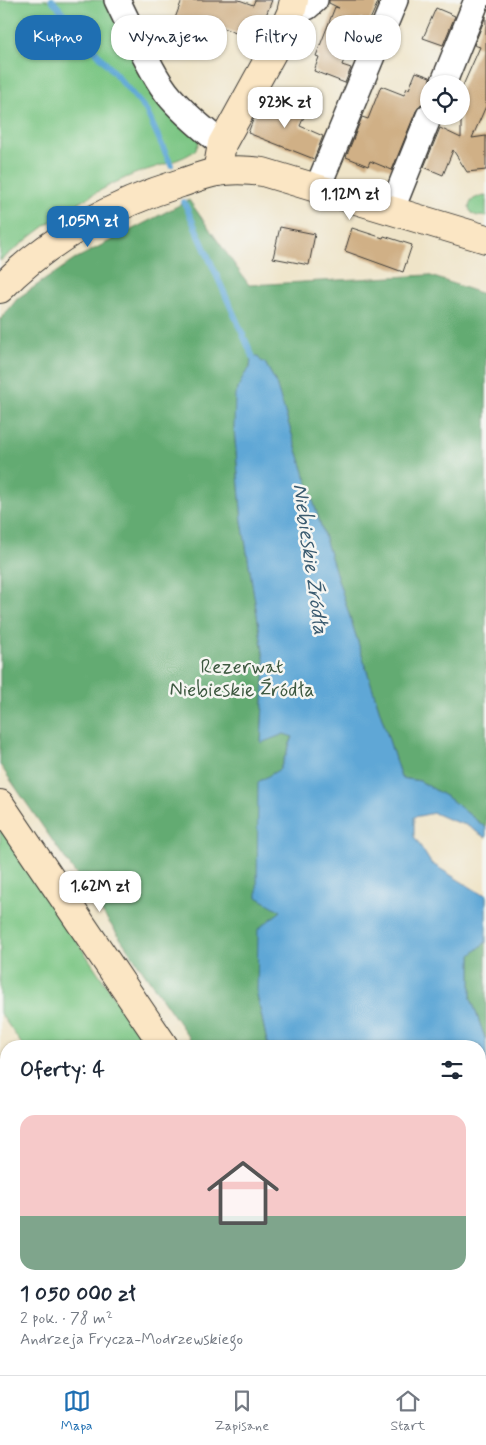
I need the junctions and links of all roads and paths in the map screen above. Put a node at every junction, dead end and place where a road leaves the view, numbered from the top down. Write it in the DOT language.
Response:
graph roads {
  1 [pos="117,0"];
  2 [pos="316,0"];
  3 [pos="395,0"];
  4 [pos="478,0"];
  5 [pos="292,6"];
  6 [pos="447,75"];
  7 [pos="426,125"];
  8 [pos="222,144"];
  9 [pos="216,172"];
  10 [pos="317,189"];
  11 [pos="391,211"];
  12 [pos="486,239"];
  13 [pos="0,289"];
  14 [pos="0,804"];
  15 [pos="160,1040"];
  1 -- 8 [label="street"];
  2 -- 5 [label="street"];
  3 -- 10 [label="street"];
  4 -- 6 [label="street"];
  5 -- 8 [label="street"];
  7 -- 11 [label="street"];
  8 -- 9 [label="street"];
  9 -- 10 [label="street"];
  9 -- 13 [label="street"];
  10 -- 11 [label="street"];
  11 -- 12 [label="street"];
  14 -- 15 [label="street"];
}
